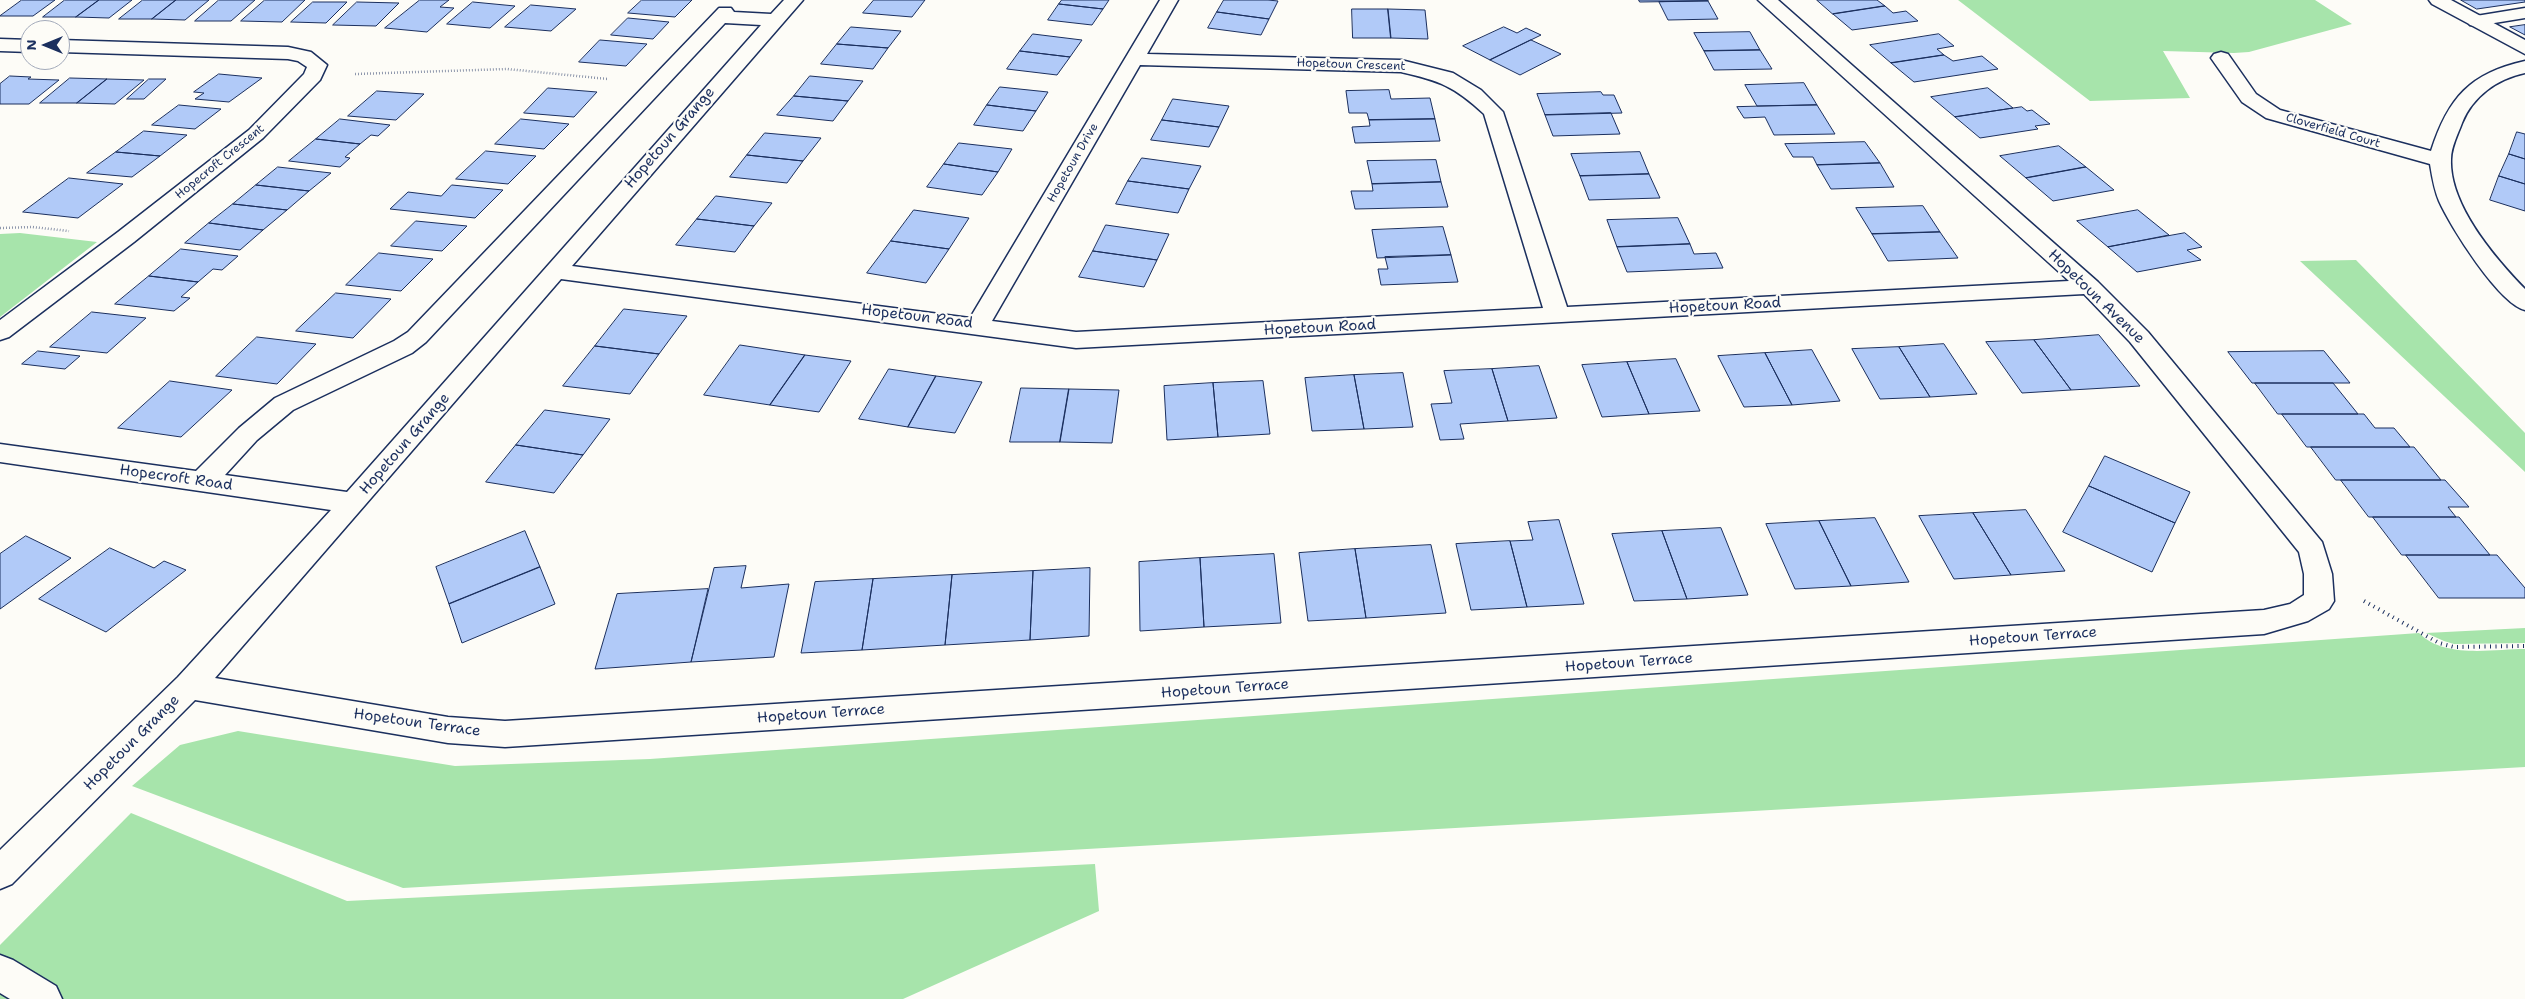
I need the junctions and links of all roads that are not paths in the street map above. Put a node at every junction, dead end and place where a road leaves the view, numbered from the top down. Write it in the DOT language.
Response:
graph roads {
  1 [pos="794,0"];
  2 [pos="1169,0"];
  3 [pos="1767,0"];
  4 [pos="2438,0"];
  5 [pos="2525,13"];
  6 [pos="776,20"];
  7 [pos="2476,21"];
  8 [pos="0,45"];
  9 [pos="20,46"];
  10 [pos="70,46"];
  11 [pos="2525,48"];
  12 [pos="2221,58"];
  13 [pos="1134,59"];
  14 [pos="2525,66"];
  15 [pos="2440,160"];
  16 [pos="554,271"];
  17 [pos="2090,288"];
  18 [pos="2525,303"];
  19 [pos="1557,314"];
  20 [pos="978,325"];
  21 [pos="0,332"];
  22 [pos="0,453"];
  23 [pos="202,482"];
  24 [pos="353,503"];
  25 [pos="2264,622"];
  26 [pos="189,686"];
  27 [pos="0,873"];
  28 [pos="0,972"];
  29 [pos="43,999"];
  1 -- 6 [label="street, Hopetoun Grange"];
  2 -- 13 [label="street, Hopetoun Drive"];
  3 -- 17 [label="street, Hopetoun Avenue"];
  4 -- 7 [label="street"];
  5 -- 7 [label="street"];
  6 -- 16 [label="street, Hopetoun Grange"];
  6 -- 23 [label="street"];
  7 -- 11 [label="street"];
  8 -- 9 [label="street"];
  10 -- 21 [label="street, Hopecroft Crescent"];
  12 -- 15 [label="street, Cloverfield Court"];
  13 -- 19 [label="street, Hopetoun Crescent"];
  13 -- 20 [label="street, Hopetoun Drive"];
  14 -- 15 [label="street"];
  15 -- 18 [label="street"];
  16 -- 20 [label="street, Hopetoun Road"];
  16 -- 24 [label="street, Hopetoun Grange"];
  17 -- 19 [label="street, Hopetoun Road"];
  17 -- 25 [label="street, Hopetoun Avenue"];
  19 -- 20 [label="street, Hopetoun Road"];
  22 -- 23 [label="street, Hopecroft Road"];
  23 -- 24 [label="street, Hopecroft Road"];
  24 -- 26 [label="street, Hopetoun Grange"];
  25 -- 26 [label="street, Hopetoun Terrace"];
  26 -- 27 [label="street, Hopetoun Grange"];
  28 -- 29 [label="street"];
}
